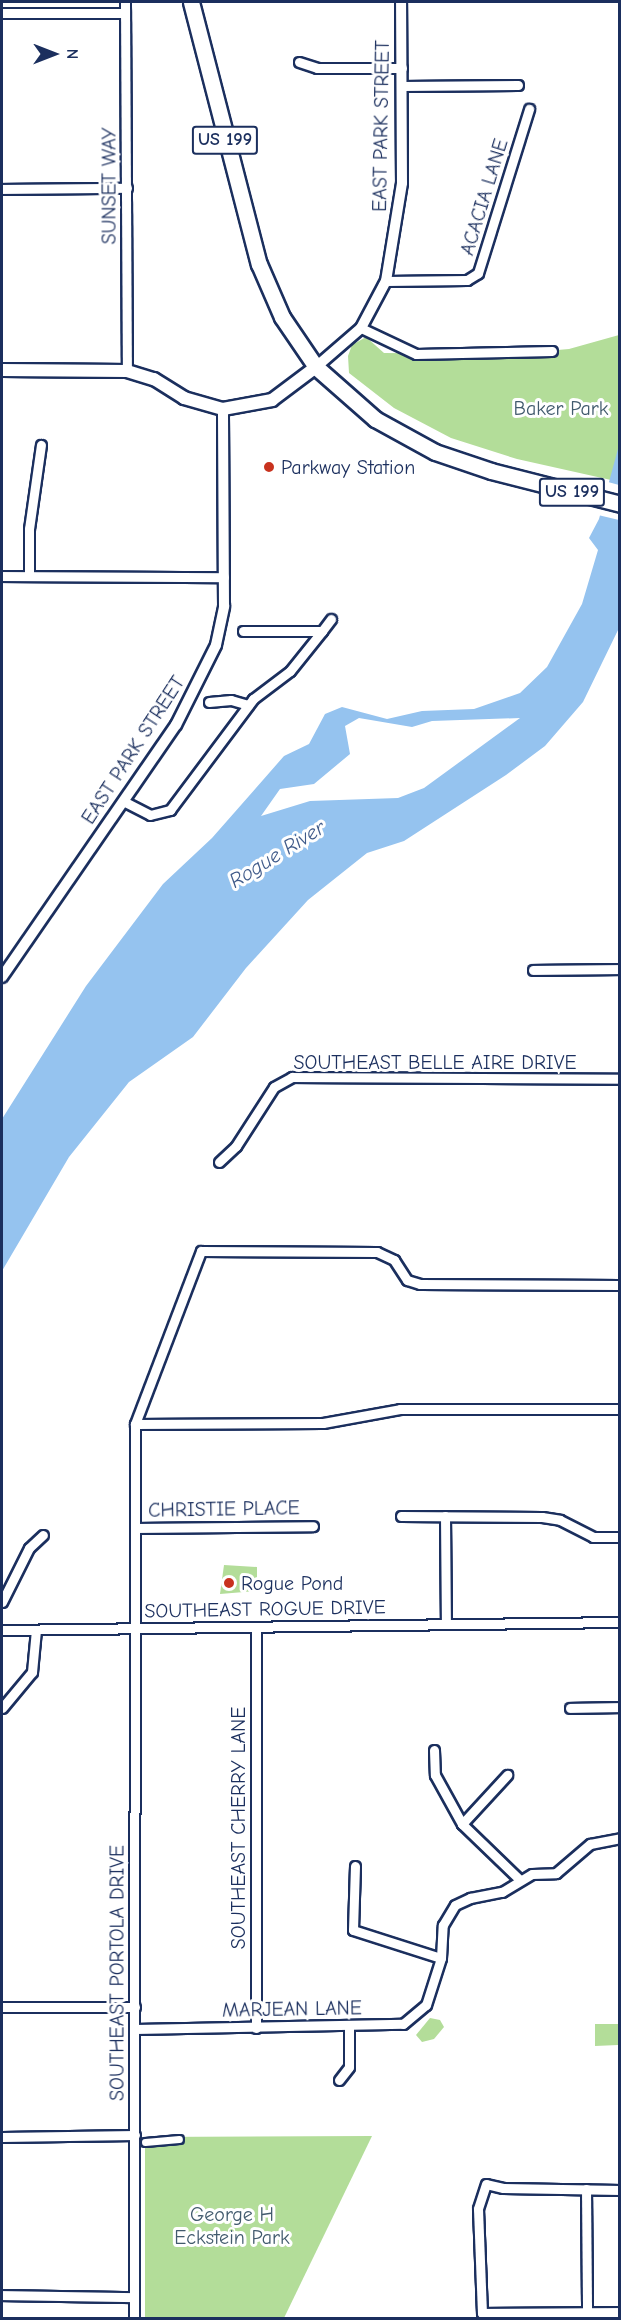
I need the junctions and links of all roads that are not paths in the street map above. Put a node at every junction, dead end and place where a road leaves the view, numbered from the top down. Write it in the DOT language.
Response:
graph roads {
  1 [pos="125,2"];
  2 [pos="191,2"];
  3 [pos="401,2"];
  4 [pos="2,13"];
  5 [pos="125,13"];
  6 [pos="299,62"];
  7 [pos="402,68"];
  8 [pos="518,85"];
  9 [pos="402,86"];
  10 [pos="530,109"];
  11 [pos="127,188"];
  12 [pos="2,189"];
  13 [pos="386,281"];
  14 [pos="361,328"];
  15 [pos="552,351"];
  16 [pos="316,367"];
  17 [pos="2,370"];
  18 [pos="127,370"];
  19 [pos="223,409"];
  20 [pos="41,445"];
  21 [pos="620,504"];
  22 [pos="2,576"];
  23 [pos="30,576"];
  24 [pos="224,577"];
  25 [pos="331,619"];
  26 [pos="243,631"];
  27 [pos="322,631"];
  28 [pos="208,702"];
  29 [pos="250,702"];
  30 [pos="125,802"];
  31 [pos="620,969"];
  32 [pos="533,970"];
  33 [pos="2,977"];
  34 [pos="620,1079"];
  35 [pos="219,1162"];
  36 [pos="620,1285"];
  37 [pos="620,1409"];
  38 [pos="135,1424"];
  39 [pos="401,1516"];
  40 [pos="445,1516"];
  41 [pos="313,1526"];
  42 [pos="135,1528"];
  43 [pos="43,1535"];
  44 [pos="620,1537"];
  45 [pos="2,1602"];
  46 [pos="620,1622"];
  47 [pos="446,1624"];
  48 [pos="135,1628"];
  49 [pos="256,1628"];
  50 [pos="2,1630"];
  51 [pos="36,1630"];
  52 [pos="620,1707"];
  53 [pos="2,1708"];
  54 [pos="570,1708"];
  55 [pos="434,1749"];
  56 [pos="507,1775"];
  57 [pos="462,1824"];
  58 [pos="620,1839"];
  59 [pos="355,1866"];
  60 [pos="519,1879"];
  61 [pos="441,1958"];
  62 [pos="2,2007"];
  63 [pos="135,2007"];
  64 [pos="349,2027"];
  65 [pos="256,2028"];
  66 [pos="135,2030"];
  67 [pos="339,2080"];
  68 [pos="135,2135"];
  69 [pos="2,2137"];
  70 [pos="179,2139"];
  71 [pos="145,2142"];
  72 [pos="586,2189"];
  73 [pos="620,2190"];
  74 [pos="2,2295"];
  75 [pos="134,2297"];
  76 [pos="620,2312"];
  77 [pos="590,2314"];
  78 [pos="503,2316"];
  79 [pos="134,2319"];
  1 -- 5 [label="street, SUNSET WAY"];
  2 -- 16 [label="highway, US 199"];
  3 -- 7 [label="street, EAST PARK STREET"];
  4 -- 5 [label="street"];
  5 -- 11 [label="street, SUNSET WAY"];
  6 -- 7 [label="street"];
  7 -- 9 [label="street, EAST PARK STREET"];
  8 -- 9 [label="street"];
  9 -- 13 [label="street, EAST PARK STREET"];
  10 -- 13 [label="street, ACACIA LANE"];
  11 -- 12 [label="street"];
  11 -- 18 [label="street, SUNSET WAY"];
  13 -- 14 [label="street, EAST PARK STREET"];
  14 -- 15 [label="street"];
  14 -- 16 [label="street, EAST PARK STREET"];
  16 -- 19 [label="main road"];
  16 -- 21 [label="highway, US 199"];
  17 -- 18 [label="main road"];
  18 -- 19 [label="main road"];
  19 -- 24 [label="street, EAST PARK STREET"];
  20 -- 23 [label="street"];
  22 -- 23 [label="street"];
  23 -- 24 [label="street"];
  24 -- 30 [label="street, EAST PARK STREET"];
  25 -- 27 [label="street"];
  26 -- 27 [label="street"];
  27 -- 29 [label="street"];
  28 -- 29 [label="street"];
  29 -- 30 [label="street"];
  30 -- 33 [label="street, EAST PARK STREET"];
  31 -- 32 [label="street"];
  34 -- 35 [label="street, SOUTHEAST BELLE AIRE DRIVE"];
  36 -- 38 [label="street"];
  37 -- 38 [label="street"];
  38 -- 42 [label="street, SOUTHEAST PORTOLA DRIVE"];
  39 -- 40 [label="street"];
  40 -- 44 [label="street"];
  40 -- 47 [label="street"];
  41 -- 42 [label="street, CHRISTIE PLACE"];
  42 -- 48 [label="street, SOUTHEAST PORTOLA DRIVE"];
  43 -- 45 [label="street"];
  46 -- 47 [label="street, SOUTHEAST ROGUE DRIVE"];
  47 -- 49 [label="street, SOUTHEAST ROGUE DRIVE"];
  48 -- 49 [label="street, SOUTHEAST ROGUE DRIVE"];
  48 -- 51 [label="street, SOUTHEAST ROGUE DRIVE"];
  48 -- 63 [label="street, SOUTHEAST PORTOLA DRIVE"];
  49 -- 65 [label="street, SOUTHEAST CHERRY LANE"];
  50 -- 51 [label="street, SOUTHEAST ROGUE DRIVE"];
  51 -- 53 [label="street"];
  52 -- 54 [label="street"];
  55 -- 57 [label="street"];
  56 -- 57 [label="street"];
  57 -- 60 [label="street"];
  58 -- 60 [label="street"];
  59 -- 61 [label="street"];
  60 -- 61 [label="street, MARJEAN LANE"];
  61 -- 64 [label="street, MARJEAN LANE"];
  62 -- 63 [label="street"];
  63 -- 66 [label="street, SOUTHEAST PORTOLA DRIVE"];
  64 -- 65 [label="street, MARJEAN LANE"];
  64 -- 67 [label="street"];
  65 -- 66 [label="street, MARJEAN LANE"];
  66 -- 68 [label="street, SOUTHEAST PORTOLA DRIVE"];
  68 -- 69 [label="street"];
  68 -- 75 [label="street, SOUTHEAST PORTOLA DRIVE"];
  70 -- 71 [label="street"];
  72 -- 73 [label="street"];
  72 -- 77 [label="street"];
  72 -- 78 [label="street"];
  74 -- 75 [label="street"];
  75 -- 79 [label="street, SOUTHEAST PORTOLA DRIVE"];
  76 -- 77 [label="street"];
  77 -- 78 [label="street"];
}
